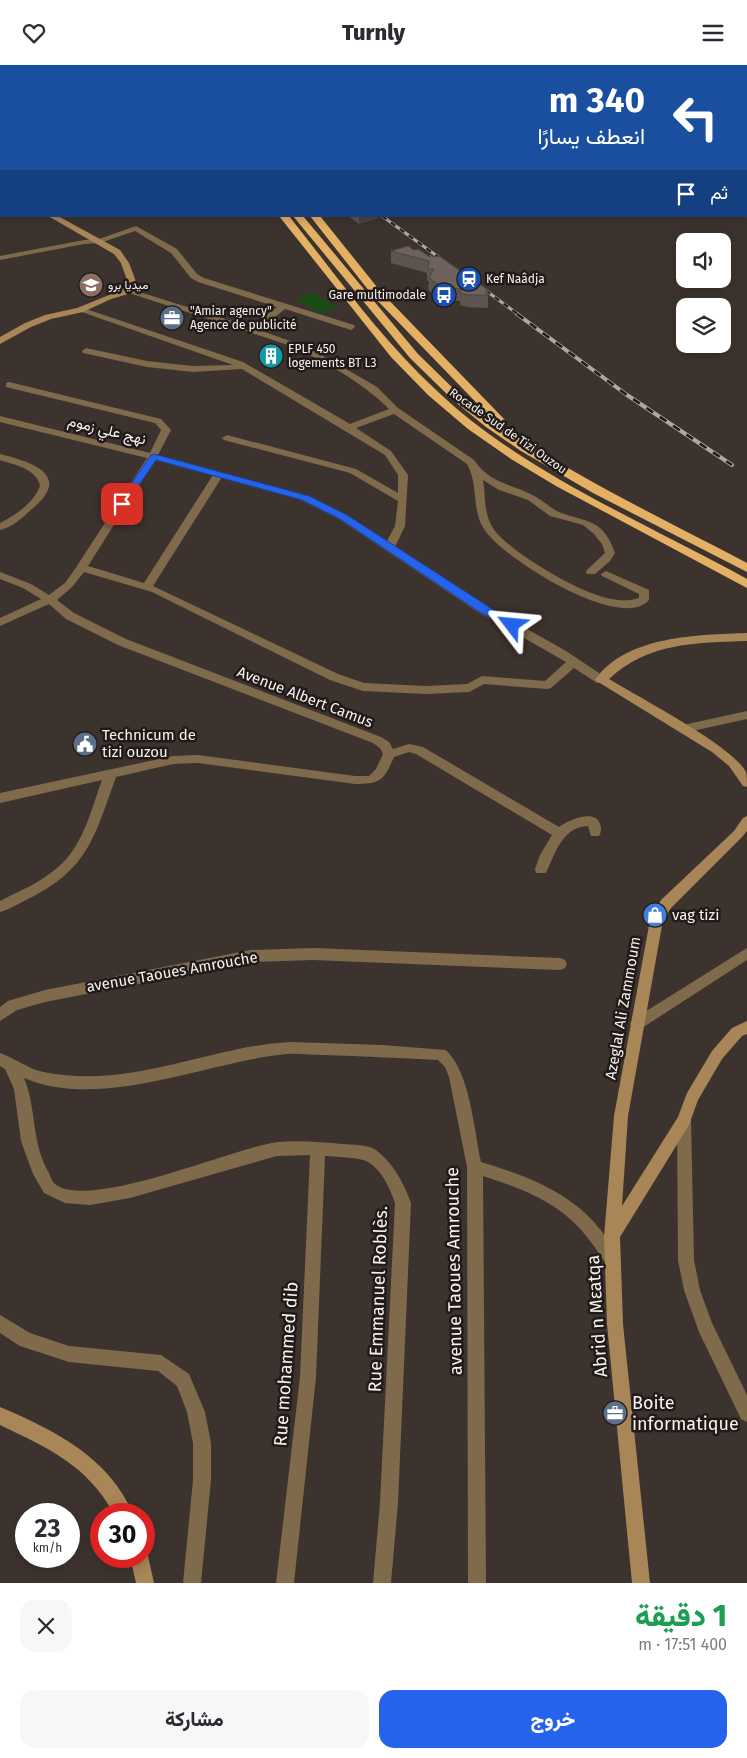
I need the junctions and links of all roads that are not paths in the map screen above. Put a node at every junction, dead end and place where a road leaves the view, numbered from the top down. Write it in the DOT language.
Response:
graph roads {
  1 [pos="54,217"];
  2 [pos="61,217"];
  3 [pos="285,217"];
  4 [pos="299,217"];
  5 [pos="316,217"];
  6 [pos="91,238"];
  7 [pos="100,241"];
  8 [pos="0,258"];
  9 [pos="127,288"];
  10 [pos="283,306"];
  11 [pos="80,310"];
  12 [pos="351,327"];
  13 [pos="253,330"];
  14 [pos="0,341"];
  15 [pos="86,351"];
  16 [pos="245,367"];
  17 [pos="10,385"];
  18 [pos="395,410"];
  19 [pos="0,419"];
  20 [pos="349,428"];
  21 [pos="227,437"];
  22 [pos="0,457"];
  23 [pos="154,457"];
  24 [pos="558,468"];
  25 [pos="219,473"];
  26 [pos="478,473"];
  27 [pos="404,500"];
  28 [pos="0,527"];
  29 [pos="389,547"];
  30 [pos="82,568"];
  31 [pos="747,568"];
  32 [pos="591,572"];
  33 [pos="606,573"];
  34 [pos="0,575"];
  35 [pos="747,583"];
  36 [pos="146,587"];
  37 [pos="49,599"];
  38 [pos="0,622"];
  39 [pos="747,637"];
  40 [pos="574,662"];
  41 [pos="601,680"];
  42 [pos="747,715"];
  43 [pos="683,729"];
  44 [pos="389,754"];
  45 [pos="111,773"];
  46 [pos="747,783"];
  47 [pos="0,799"];
  48 [pos="747,821"];
  49 [pos="560,833"];
  50 [pos="596,833"];
  51 [pos="541,869"];
  52 [pos="0,907"];
  53 [pos="747,953"];
  54 [pos="560,964"];
  55 [pos="0,1015"];
  56 [pos="637,1024"];
  57 [pos="747,1027"];
  58 [pos="6,1063"];
  59 [pos="684,1120"];
  60 [pos="318,1148"];
  61 [pos="475,1167"];
  62 [pos="612,1237"];
  63 [pos="613,1259"];
  64 [pos="0,1323"];
  65 [pos="747,1413"];
  66 [pos="0,1416"];
  67 [pos="117,1503"];
  68 [pos="141,1568"];
  69 [pos="145,1583"];
  70 [pos="192,1583"];
  71 [pos="285,1583"];
  72 [pos="382,1583"];
  73 [pos="477,1583"];
  74 [pos="641,1583"];
  1 -- 6 [label="main road"];
  2 -- 6 [label="main road"];
  3 -- 35 [label="highway, Rocade Sud de Tizi Ouzou"];
  4 -- 24 [label="highway, Rocade Sud de Tizi Ouzou"];
  5 -- 24 [label="highway"];
  6 -- 7 [label="main road"];
  7 -- 8 [label="street"];
  7 -- 9 [label="main road"];
  7 -- 10 [label="street"];
  9 -- 11 [label="main road"];
  9 -- 13 [label="street"];
  10 -- 12 [label="street"];
  10 -- 13 [label="street"];
  11 -- 14 [label="main road"];
  11 -- 16 [label="street"];
  13 -- 18 [label="street"];
  15 -- 16 [label="street"];
  16 -- 20 [label="street"];
  17 -- 23 [label="street"];
  18 -- 20 [label="street"];
  18 -- 26 [label="street"];
  19 -- 23 [label="street, نهج علي زموم"];
  20 -- 27 [label="street"];
  21 -- 27 [label="street"];
  22 -- 28 [label="street"];
  23 -- 25 [label="street, نهج علي زموم"];
  23 -- 30 [label="street"];
  24 -- 31 [label="highway, Rocade Sud de Tizi Ouzou"];
  25 -- 29 [label="street, نهج علي زموم"];
  25 -- 36 [label="street"];
  26 -- 32 [label="street"];
  26 -- 33 [label="street"];
  27 -- 29 [label="street"];
  29 -- 40 [label="street, نهج علي زموم"];
  30 -- 36 [label="street"];
  30 -- 37 [label="street"];
  34 -- 37 [label="street, Avenue Albert Camus"];
  36 -- 40 [label="street"];
  37 -- 38 [label="street"];
  37 -- 44 [label="street, Avenue Albert Camus"];
  39 -- 41 [label="main road"];
  40 -- 41 [label="street, نهج علي زموم"];
  41 -- 43 [label="main road"];
  42 -- 43 [label="street"];
  43 -- 46 [label="main road"];
  44 -- 45 [label="street"];
  44 -- 49 [label="street"];
  45 -- 47 [label="street"];
  45 -- 52 [label="street"];
  48 -- 56 [label="main road, Azeglal Ali Zammoum"];
  49 -- 50 [label="street"];
  49 -- 51 [label="street"];
  53 -- 56 [label="street"];
  54 -- 55 [label="street, avenue Taoues Amrouche"];
  56 -- 62 [label="main road, Azeglal Ali Zammoum"];
  57 -- 59 [label="main road, Abrid n Mɛatqa"];
  58 -- 60 [label="street, Rue Emmanuel Roblès."];
  58 -- 61 [label="street, avenue Taoues Amrouche"];
  59 -- 62 [label="main road, Abrid n Mɛatqa"];
  59 -- 65 [label="street"];
  60 -- 71 [label="street, Rue mohammed dib"];
  60 -- 72 [label="street, Rue Emmanuel Roblès."];
  61 -- 63 [label="street"];
  61 -- 73 [label="street, avenue Taoues Amrouche"];
  62 -- 63 [label="main road, Abrid n Mɛatqa"];
  63 -- 74 [label="main road, Abrid n Mɛatqa"];
  64 -- 70 [label="street"];
  66 -- 67 [label="main road"];
  68 -- 69 [label="main road"];
}
